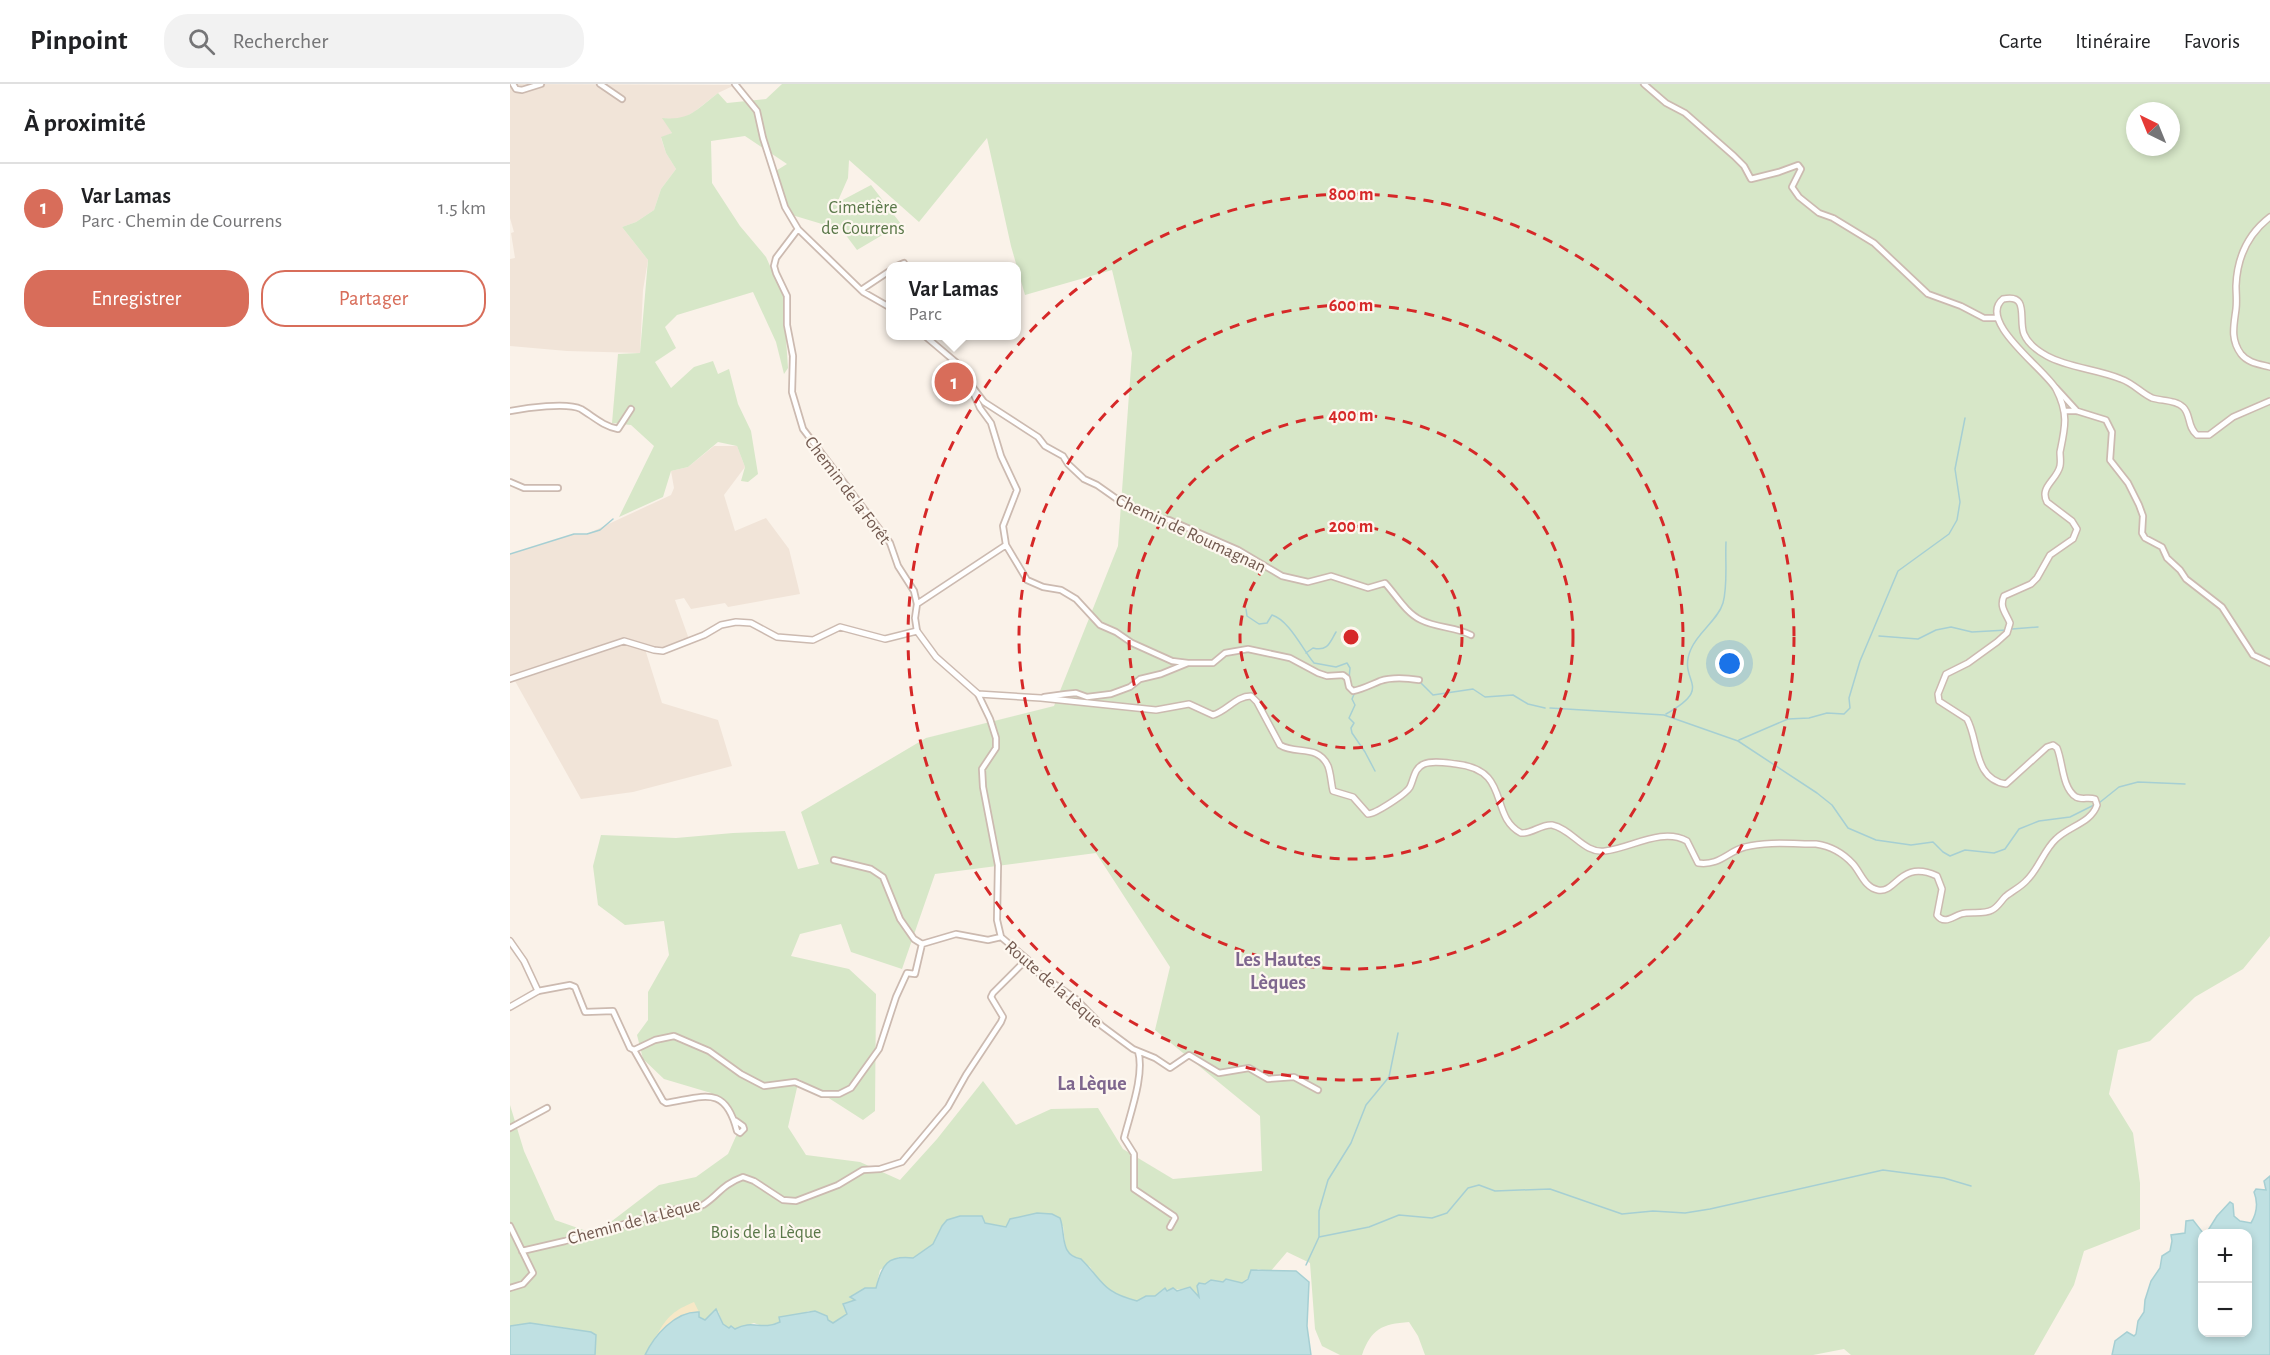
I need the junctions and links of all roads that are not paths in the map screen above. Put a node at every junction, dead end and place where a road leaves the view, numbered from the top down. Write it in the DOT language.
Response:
graph roads {
  1 [pos="513,84"];
  2 [pos="541,84"];
  3 [pos="600,84"];
  4 [pos="735,84"];
  5 [pos="1644,84"];
  6 [pos="606,86"];
  7 [pos="622,99"];
  8 [pos="2270,217"];
  9 [pos="798,229"];
  10 [pos="886,273"];
  11 [pos="861,290"];
  12 [pos="886,306"];
  13 [pos="1997,318"];
  14 [pos="930,340"];
  15 [pos="2270,367"];
  16 [pos="968,381"];
  17 [pos="2056,388"];
  18 [pos="2270,401"];
  19 [pos="631,409"];
  20 [pos="510,411"];
  21 [pos="2064,411"];
  22 [pos="2077,411"];
  23 [pos="510,482"];
  24 [pos="558,489"];
  25 [pos="1006,545"];
  26 [pos="917,604"];
  27 [pos="917,631"];
  28 [pos="1471,635"];
  29 [pos="1188,663"];
  30 [pos="2270,663"];
  31 [pos="510,679"];
  32 [pos="1419,680"];
  33 [pos="978,694"];
  34 [pos="1041,698"];
  35 [pos="834,860"];
  36 [pos="1001,937"];
  37 [pos="510,941"];
  38 [pos="922,944"];
  39 [pos="1027,959"];
  40 [pos="538,991"];
  41 [pos="510,1007"];
  42 [pos="634,1050"];
  43 [pos="1138,1052"];
  44 [pos="1318,1090"];
  45 [pos="547,1108"];
  46 [pos="735,1121"];
  47 [pos="510,1128"];
  48 [pos="510,1226"];
  49 [pos="1170,1227"];
  50 [pos="522,1251"];
  51 [pos="510,1288"];
  1 -- 2 [label="street"];
  3 -- 6 [label="street"];
  4 -- 9 [label="street"];
  5 -- 13 [label="street"];
  6 -- 7 [label="street"];
  8 -- 15 [label="street"];
  9 -- 11 [label="street"];
  9 -- 26 [label="street, Chemin de la Forêt"];
  10 -- 11 [label="street"];
  11 -- 12 [label="street"];
  13 -- 17 [label="street"];
  13 -- 18 [label="street"];
  14 -- 16 [label="street"];
  16 -- 25 [label="street"];
  16 -- 28 [label="street, Chemin de Roumagnan"];
  17 -- 21 [label="street"];
  17 -- 22 [label="street"];
  19 -- 20 [label="street"];
  21 -- 22 [label="street"];
  21 -- 34 [label="street"];
  22 -- 30 [label="street"];
  23 -- 24 [label="street"];
  25 -- 26 [label="street"];
  25 -- 29 [label="street"];
  26 -- 27 [label="street, Chemin de la Forêt"];
  27 -- 31 [label="street"];
  27 -- 33 [label="street"];
  29 -- 32 [label="street"];
  29 -- 34 [label="street"];
  33 -- 34 [label="street"];
  33 -- 36 [label="street, Route de la Lèque"];
  35 -- 38 [label="street"];
  36 -- 38 [label="street"];
  36 -- 39 [label="street, Route de la Lèque"];
  37 -- 40 [label="street"];
  38 -- 42 [label="street"];
  39 -- 43 [label="street, Route de la Lèque"];
  39 -- 50 [label="street, Chemin de la Lèque"];
  40 -- 41 [label="street"];
  40 -- 42 [label="street"];
  42 -- 46 [label="street"];
  43 -- 44 [label="street, Route de la Lèque"];
  43 -- 49 [label="street"];
  45 -- 47 [label="street"];
  48 -- 50 [label="street"];
  50 -- 51 [label="street"];
}
